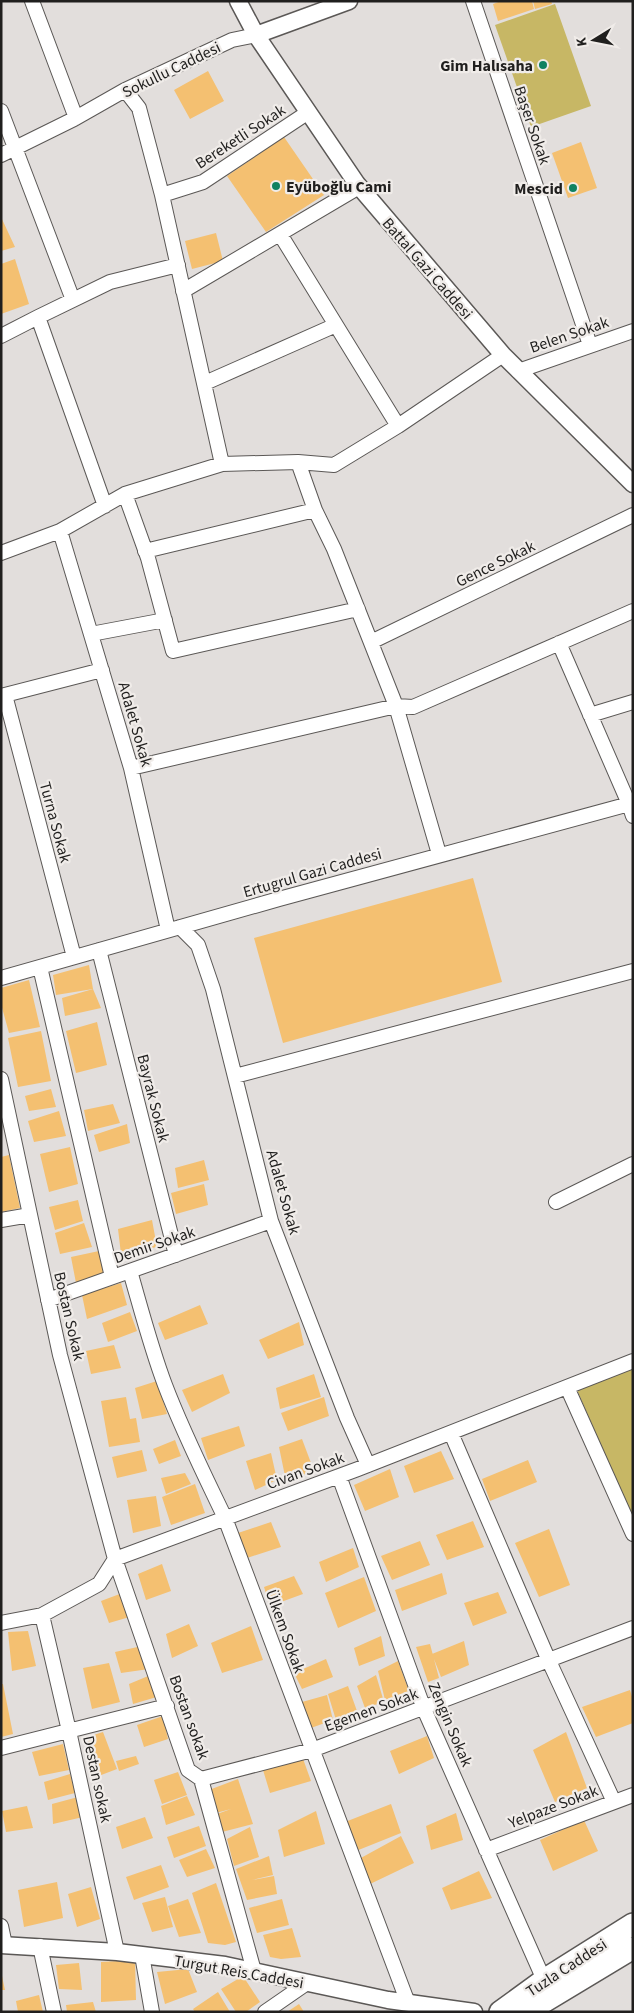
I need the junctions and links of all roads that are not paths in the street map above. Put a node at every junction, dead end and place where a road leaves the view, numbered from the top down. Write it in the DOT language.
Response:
graph roads {
  1 [pos="32,1"];
  2 [pos="238,1"];
  3 [pos="349,1"];
  4 [pos="473,1"];
  5 [pos="256,35"];
  6 [pos="125,90"];
  7 [pos="1,111"];
  8 [pos="307,113"];
  9 [pos="76,118"];
  10 [pos="15,148"];
  11 [pos="1,155"];
  12 [pos="359,187"];
  13 [pos="162,195"];
  14 [pos="280,234"];
  15 [pos="178,265"];
  16 [pos="184,292"];
  17 [pos="73,300"];
  18 [pos="38,317"];
  19 [pos="336,325"];
  20 [pos="633,331"];
  21 [pos="1,336"];
  22 [pos="590,346"];
  23 [pos="503,355"];
  24 [pos="518,370"];
  25 [pos="204,384"];
  26 [pos="398,426"];
  27 [pos="298,462"];
  28 [pos="222,464"];
  29 [pos="633,484"];
  30 [pos="125,494"];
  31 [pos="105,506"];
  32 [pos="315,510"];
  33 [pos="633,515"];
  34 [pos="60,531"];
  35 [pos="145,551"];
  36 [pos="1,553"];
  37 [pos="358,608"];
  38 [pos="633,611"];
  39 [pos="165,620"];
  40 [pos="91,634"];
  41 [pos="371,642"];
  42 [pos="559,643"];
  43 [pos="102,670"];
  44 [pos="3,695"];
  45 [pos="633,702"];
  46 [pos="396,706"];
  47 [pos="590,715"];
  48 [pos="131,768"];
  49 [pos="632,807"];
  50 [pos="439,854"];
  51 [pos="174,929"];
  52 [pos="99,950"];
  53 [pos="74,958"];
  54 [pos="40,967"];
  55 [pos="633,971"];
  56 [pos="1,978"];
  57 [pos="235,1076"];
  58 [pos="2,1083"];
  59 [pos="633,1164"];
  60 [pos="556,1202"];
  61 [pos="30,1215"];
  62 [pos="1,1220"];
  63 [pos="271,1221"];
  64 [pos="176,1255"];
  65 [pos="130,1271"];
  66 [pos="112,1277"];
  67 [pos="48,1300"];
  68 [pos="633,1361"];
  69 [pos="566,1387"];
  70 [pos="450,1433"];
  71 [pos="368,1465"];
  72 [pos="340,1476"];
  73 [pos="226,1518"];
  74 [pos="633,1534"];
  75 [pos="115,1559"];
  76 [pos="42,1615"];
  77 [pos="1,1623"];
  78 [pos="633,1628"];
  79 [pos="549,1661"];
  80 [pos="167,1706"];
  81 [pos="424,1709"];
  82 [pos="69,1731"];
  83 [pos="1,1748"];
  84 [pos="312,1750"];
  85 [pos="201,1779"];
  86 [pos="633,1794"];
  87 [pos="614,1802"];
  88 [pos="486,1850"];
  89 [pos="633,1924"];
  90 [pos="1,1926"];
  91 [pos="3,1945"];
  92 [pos="40,1946"];
  93 [pos="633,1948"];
  94 [pos="117,1952"];
  95 [pos="142,1955"];
  96 [pos="254,1972"];
  97 [pos="544,1980"];
  98 [pos="307,1983"];
  99 [pos="412,2004"];
  100 [pos="54,2012"];
  101 [pos="152,2012"];
  102 [pos="264,2012"];
  103 [pos="430,2012"];
  104 [pos="474,2012"];
  105 [pos="500,2012"];
  106 [pos="527,2012"];
  1 -- 9 [label="street"];
  2 -- 5 [label="street, Battal Gazi Caddesi"];
  3 -- 5 [label="street, Sokullu Caddesi"];
  4 -- 22 [label="street, Başer Sokak"];
  5 -- 6 [label="street, Sokullu Caddesi"];
  5 -- 8 [label="street, Battal Gazi Caddesi"];
  6 -- 9 [label="street, Sokullu Caddesi"];
  6 -- 13 [label="street"];
  7 -- 10 [label="street"];
  8 -- 12 [label="street, Battal Gazi Caddesi"];
  8 -- 13 [label="street, Bereketli Sokak"];
  9 -- 10 [label="street, Sokullu Caddesi"];
  10 -- 11 [label="street, Sokullu Caddesi"];
  10 -- 17 [label="street"];
  12 -- 14 [label="street"];
  12 -- 23 [label="street, Battal Gazi Caddesi"];
  13 -- 15 [label="street"];
  14 -- 16 [label="street"];
  14 -- 19 [label="street"];
  15 -- 16 [label="street"];
  15 -- 17 [label="street"];
  16 -- 25 [label="street"];
  17 -- 18 [label="street"];
  18 -- 21 [label="street"];
  18 -- 31 [label="street"];
  19 -- 25 [label="street"];
  19 -- 26 [label="street"];
  20 -- 22 [label="street, Belen Sokak"];
  22 -- 24 [label="street, Belen Sokak"];
  23 -- 24 [label="street, Battal Gazi Caddesi"];
  23 -- 26 [label="street"];
  24 -- 29 [label="street, Battal Gazi Caddesi"];
  25 -- 28 [label="street"];
  26 -- 27 [label="street"];
  27 -- 28 [label="street"];
  27 -- 32 [label="street"];
  28 -- 30 [label="street"];
  30 -- 31 [label="street"];
  30 -- 35 [label="street"];
  31 -- 34 [label="street"];
  32 -- 35 [label="street"];
  32 -- 37 [label="street"];
  33 -- 41 [label="street, Gence Sokak"];
  34 -- 36 [label="street"];
  34 -- 40 [label="street, Adalet Sokak"];
  35 -- 39 [label="street"];
  37 -- 39 [label="street"];
  37 -- 41 [label="street"];
  38 -- 42 [label="street"];
  39 -- 40 [label="street"];
  40 -- 43 [label="street, Adalet Sokak"];
  41 -- 46 [label="street"];
  42 -- 46 [label="street"];
  42 -- 47 [label="street"];
  43 -- 44 [label="street"];
  43 -- 48 [label="street, Adalet Sokak"];
  44 -- 53 [label="street, Turna Sokak"];
  45 -- 47 [label="street"];
  46 -- 48 [label="street"];
  46 -- 50 [label="street"];
  47 -- 49 [label="street"];
  48 -- 51 [label="street, Adalet Sokak"];
  49 -- 50 [label="street, Ertugrul Gazi Caddesi"];
  50 -- 51 [label="street, Ertugrul Gazi Caddesi"];
  51 -- 52 [label="street, Ertugrul Gazi Caddesi"];
  51 -- 57 [label="street, Adalet Sokak"];
  52 -- 53 [label="street, Ertugrul Gazi Caddesi"];
  52 -- 64 [label="street, Bayrak Sokak"];
  53 -- 54 [label="street, Ertugrul Gazi Caddesi"];
  54 -- 56 [label="street, Ertugrul Gazi Caddesi"];
  54 -- 66 [label="street"];
  55 -- 57 [label="street"];
  57 -- 63 [label="street, Adalet Sokak"];
  58 -- 61 [label="street, Bostan Sokak"];
  59 -- 60 [label="street"];
  61 -- 62 [label="street"];
  61 -- 67 [label="street, Bostan Sokak"];
  63 -- 64 [label="street, Demir Sokak"];
  63 -- 71 [label="street, Adalet Sokak"];
  64 -- 65 [label="street, Demir Sokak"];
  65 -- 66 [label="street, Demir Sokak"];
  65 -- 73 [label="street, Ülkem Sokak"];
  66 -- 67 [label="street, Demir Sokak"];
  67 -- 75 [label="street, Bostan Sokak"];
  68 -- 69 [label="street, Civan Sokak"];
  69 -- 70 [label="street, Civan Sokak"];
  69 -- 74 [label="street"];
  70 -- 71 [label="street, Civan Sokak"];
  70 -- 79 [label="street"];
  71 -- 72 [label="street, Civan Sokak"];
  72 -- 73 [label="street, Civan Sokak"];
  72 -- 81 [label="street, Zengin Sokak"];
  73 -- 75 [label="street, Civan Sokak"];
  73 -- 84 [label="street, Ülkem Sokak"];
  75 -- 76 [label="street"];
  75 -- 80 [label="street, Bostan sokak"];
  76 -- 77 [label="street"];
  76 -- 82 [label="street, Destan sokak"];
  78 -- 79 [label="street, Egemen Sokak"];
  79 -- 81 [label="street, Egemen Sokak"];
  79 -- 87 [label="street"];
  80 -- 82 [label="street"];
  80 -- 85 [label="street, Bostan sokak"];
  81 -- 84 [label="street, Egemen Sokak"];
  81 -- 88 [label="street, Zengin Sokak"];
  82 -- 83 [label="street"];
  82 -- 94 [label="street, Destan sokak"];
  84 -- 85 [label="street, Egemen Sokak"];
  84 -- 99 [label="street, Ülkem Sokak"];
  85 -- 96 [label="street, Bostan sokak"];
  86 -- 87 [label="street, Yelpaze Sokak"];
  87 -- 88 [label="street, Yelpaze Sokak"];
  88 -- 97 [label="street, Zengin Sokak"];
  89 -- 97 [label="main road, Tuzla Caddesi"];
  90 -- 91 [label="street"];
  91 -- 92 [label="street, Turgut Reis Caddesi"];
  92 -- 94 [label="street, Turgut Reis Caddesi"];
  92 -- 100 [label="street"];
  93 -- 106 [label="main road, Tuzla Caddesi"];
  94 -- 95 [label="street, Turgut Reis Caddesi"];
  95 -- 96 [label="street, Turgut Reis Caddesi"];
  95 -- 101 [label="street"];
  96 -- 98 [label="street, Turgut Reis Caddesi"];
  97 -- 105 [label="main road, Tuzla Caddesi"];
  98 -- 99 [label="street, Turgut Reis Caddesi"];
  98 -- 102 [label="street"];
  99 -- 103 [label="street"];
  99 -- 104 [label="street, Turgut Reis Caddesi"];
}
